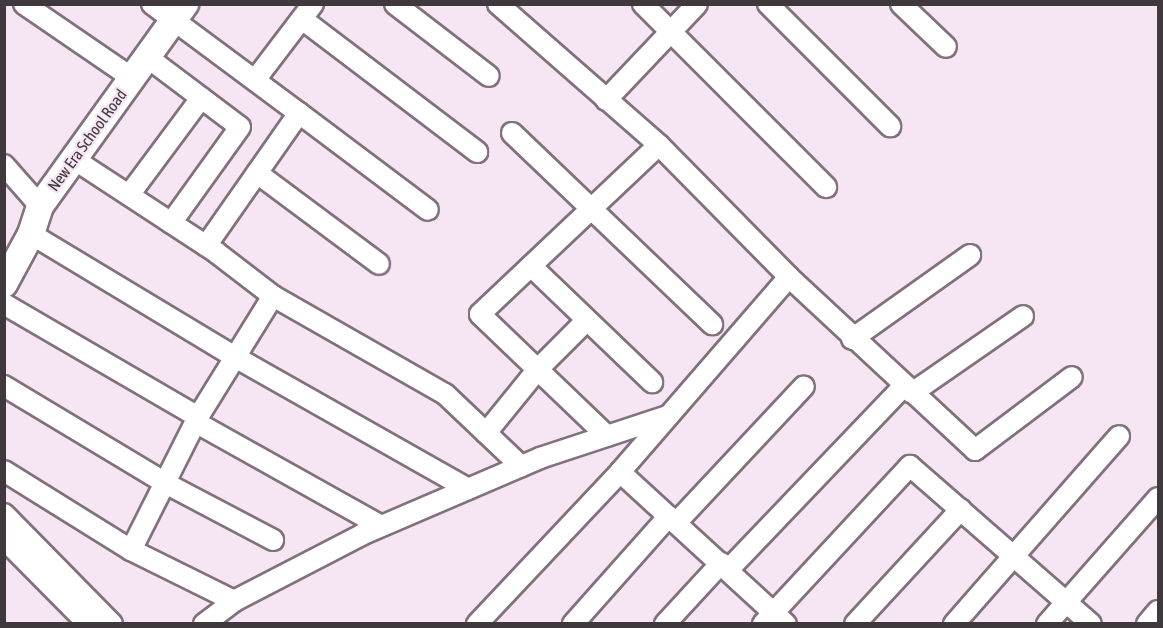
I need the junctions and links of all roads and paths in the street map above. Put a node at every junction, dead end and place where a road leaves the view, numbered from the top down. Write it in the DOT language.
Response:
graph roads {
  1 [pos="24,4"];
  2 [pos="152,4"];
  3 [pos="395,4"];
  4 [pos="498,4"];
  5 [pos="643,4"];
  6 [pos="697,4"];
  7 [pos="768,4"];
  8 [pos="901,4"];
  9 [pos="179,12"];
  10 [pos="307,12"];
  11 [pos="671,31"];
  12 [pos="946,47"];
  13 [pos="147,57"];
  14 [pos="489,76"];
  15 [pos="132,78"];
  16 [pos="255,80"];
  17 [pos="201,98"];
  18 [pos="606,100"];
  19 [pos="299,113"];
  20 [pos="890,126"];
  21 [pos="512,133"];
  22 [pos="658,145"];
  23 [pos="477,153"];
  24 [pos="72,158"];
  25 [pos="4,165"];
  26 [pos="257,173"];
  27 [pos="826,187"];
  28 [pos="129,195"];
  29 [pos="40,206"];
  30 [pos="592,207"];
  31 [pos="428,210"];
  32 [pos="171,223"];
  33 [pos="31,234"];
  34 [pos="206,246"];
  35 [pos="970,255"];
  36 [pos="379,264"];
  37 [pos="531,266"];
  38 [pos="789,277"];
  39 [pos="4,284"];
  40 [pos="273,296"];
  41 [pos="4,304"];
  42 [pos="1023,316"];
  43 [pos="586,321"];
  44 [pos="712,324"];
  45 [pos="852,339"];
  46 [pos="235,357"];
  47 [pos="538,369"];
  48 [pos="1072,377"];
  49 [pos="652,382"];
  50 [pos="4,386"];
  51 [pos="804,386"];
  52 [pos="908,390"];
  53 [pos="668,416"];
  54 [pos="198,420"];
  55 [pos="486,433"];
  56 [pos="607,436"];
  57 [pos="1119,436"];
  58 [pos="521,466"];
  59 [pos="4,471"];
  60 [pos="620,472"];
  61 [pos="167,484"];
  62 [pos="468,489"];
  63 [pos="1158,498"];
  64 [pos="961,509"];
  65 [pos="4,514"];
  66 [pos="672,520"];
  67 [pos="381,526"];
  68 [pos="4,539"];
  69 [pos="273,540"];
  70 [pos="131,550"];
  71 [pos="1016,557"];
  72 [pos="725,566"];
  73 [pos="234,601"];
  74 [pos="1068,601"];
  75 [pos="1158,611"];
  76 [pos="774,620"];
  77 [pos="482,622"];
  78 [pos="88,624"];
  79 [pos="112,624"];
  80 [pos="204,624"];
  81 [pos="573,624"];
  82 [pos="665,624"];
  83 [pos="855,624"];
  84 [pos="954,624"];
  85 [pos="1047,624"];
  86 [pos="1091,624"];
  87 [pos="1147,624"];
  1 -- 15 [label="street"];
  2 -- 9 [label="street"];
  3 -- 14 [label="street"];
  4 -- 18 [label="street"];
  5 -- 11 [label="street"];
  6 -- 11 [label="street"];
  7 -- 20 [label="street"];
  8 -- 12 [label="street"];
  9 -- 13 [label="street, New Era School Road"];
  9 -- 16 [label="street"];
  10 -- 16 [label="street"];
  10 -- 23 [label="street"];
  11 -- 18 [label="street"];
  11 -- 27 [label="street"];
  13 -- 15 [label="street, New Era School Road"];
  13 -- 17 [label="street"];
  15 -- 24 [label="street, New Era School Road"];
  16 -- 19 [label="street"];
  17 -- 28 [label="street"];
  17 -- 32 [label="street"];
  18 -- 22 [label="street"];
  19 -- 26 [label="street"];
  19 -- 31 [label="street"];
  21 -- 30 [label="street"];
  22 -- 30 [label="street"];
  22 -- 38 [label="street"];
  24 -- 28 [label="street"];
  24 -- 29 [label="street, New Era School Road"];
  25 -- 29 [label="street"];
  26 -- 34 [label="street"];
  26 -- 36 [label="street"];
  28 -- 32 [label="street"];
  29 -- 33 [label="street, New Era School Road"];
  30 -- 37 [label="street"];
  30 -- 44 [label="street"];
  32 -- 34 [label="street"];
  33 -- 39 [label="street, New Era School Road"];
  33 -- 46 [label="street"];
  34 -- 40 [label="street"];
  35 -- 45 [label="street"];
  37 -- 43 [label="street"];
  37 -- 47 [label="street"];
  38 -- 45 [label="street"];
  38 -- 53 [label="street"];
  40 -- 46 [label="street"];
  40 -- 55 [label="street"];
  41 -- 54 [label="street"];
  42 -- 52 [label="street"];
  43 -- 47 [label="street"];
  43 -- 49 [label="street"];
  45 -- 52 [label="street"];
  46 -- 54 [label="street"];
  46 -- 62 [label="street"];
  47 -- 55 [label="street"];
  47 -- 56 [label="street"];
  48 -- 52 [label="street"];
  50 -- 61 [label="street"];
  51 -- 66 [label="street"];
  52 -- 72 [label="street"];
  53 -- 56 [label="street"];
  53 -- 60 [label="street"];
  54 -- 61 [label="street"];
  54 -- 67 [label="street"];
  55 -- 58 [label="street"];
  56 -- 58 [label="street"];
  57 -- 71 [label="street"];
  58 -- 62 [label="street"];
  59 -- 70 [label="street"];
  60 -- 66 [label="street"];
  60 -- 77 [label="street"];
  61 -- 69 [label="street"];
  61 -- 70 [label="street"];
  62 -- 67 [label="street"];
  63 -- 74 [label="street"];
  64 -- 71 [label="street"];
  64 -- 76 [label="street"];
  64 -- 83 [label="street"];
  65 -- 79 [label="street"];
  66 -- 72 [label="street"];
  66 -- 81 [label="street"];
  67 -- 73 [label="street"];
  68 -- 78 [label="street"];
  70 -- 73 [label="street"];
  71 -- 74 [label="street"];
  71 -- 84 [label="street"];
  72 -- 76 [label="street"];
  72 -- 82 [label="street"];
  73 -- 80 [label="street"];
  74 -- 85 [label="street"];
  74 -- 86 [label="street"];
  75 -- 87 [label="street"];
}
